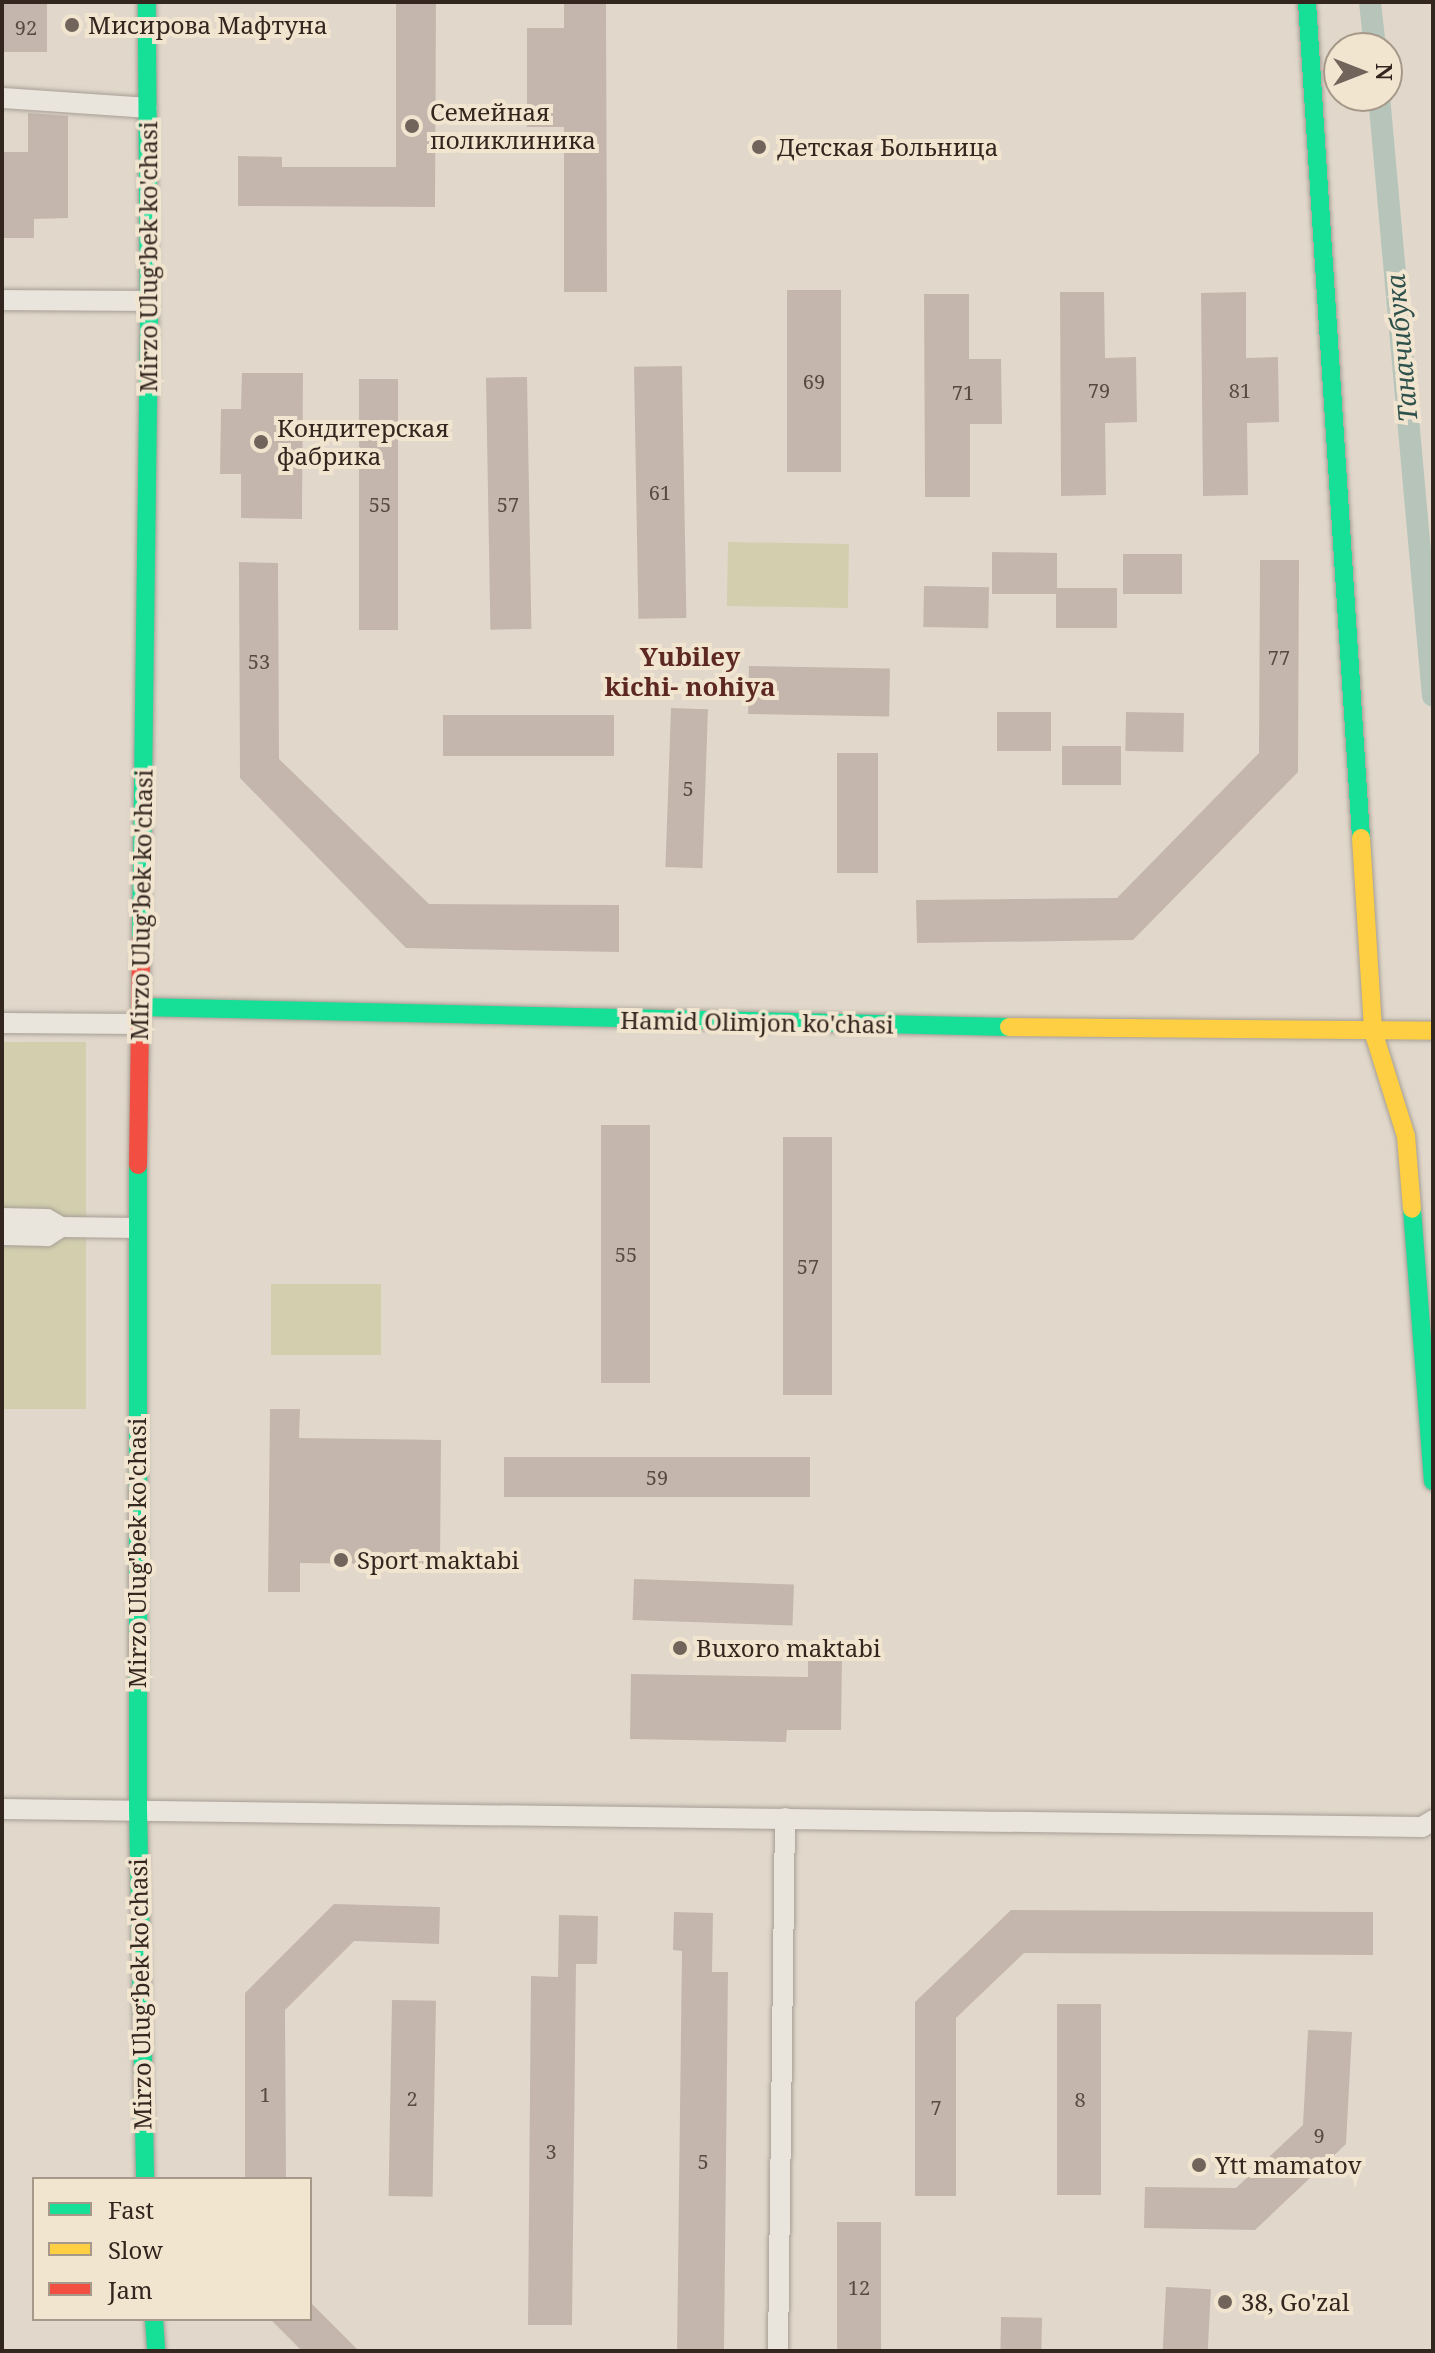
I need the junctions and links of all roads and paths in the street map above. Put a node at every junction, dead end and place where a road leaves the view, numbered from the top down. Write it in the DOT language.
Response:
graph roads {
  1 [pos="147,2"];
  2 [pos="1307,2"];
  3 [pos="2,98"];
  4 [pos="147,108"];
  5 [pos="2,300"];
  6 [pos="148,301"];
  7 [pos="140,1015"];
  8 [pos="2,1023"];
  9 [pos="1373,1031"];
  10 [pos="1432,1031"];
  11 [pos="2,1218"];
  12 [pos="61,1227"];
  13 [pos="137,1228"];
  14 [pos="2,1235"];
  15 [pos="1433,1481"];
  16 [pos="138,1808"];
  17 [pos="2,1809"];
  18 [pos="785,1818"];
  19 [pos="1433,1820"];
  20 [pos="145,2177"];
  21 [pos="154,2321"];
  22 [pos="156,2351"];
  23 [pos="778,2351"];
  1 -- 4 [label="street, Mirzo Ulug'bek ko'chasi"];
  2 -- 9 [label="street"];
  3 -- 4 [label="street"];
  4 -- 6 [label="street, Mirzo Ulug'bek ko'chasi"];
  5 -- 6 [label="street"];
  6 -- 7 [label="street, Mirzo Ulug'bek ko'chasi"];
  7 -- 8 [label="street"];
  7 -- 9 [label="street, Hamid Olimjon ko'chasi"];
  7 -- 13 [label="street, Mirzo Ulug'bek ko'chasi"];
  9 -- 10 [label="street, Hamid Olimjon ko'chasi"];
  9 -- 15 [label="street"];
  11 -- 12 [label="street"];
  12 -- 13 [label="street"];
  12 -- 14 [label="street"];
  13 -- 16 [label="street, Mirzo Ulug'bek ko'chasi"];
  16 -- 17 [label="street"];
  16 -- 18 [label="street"];
  16 -- 20 [label="street, Mirzo Ulug‘bek ko'chasi"];
  18 -- 19 [label="street"];
  18 -- 23 [label="street"];
  21 -- 22 [label="street"];
}
